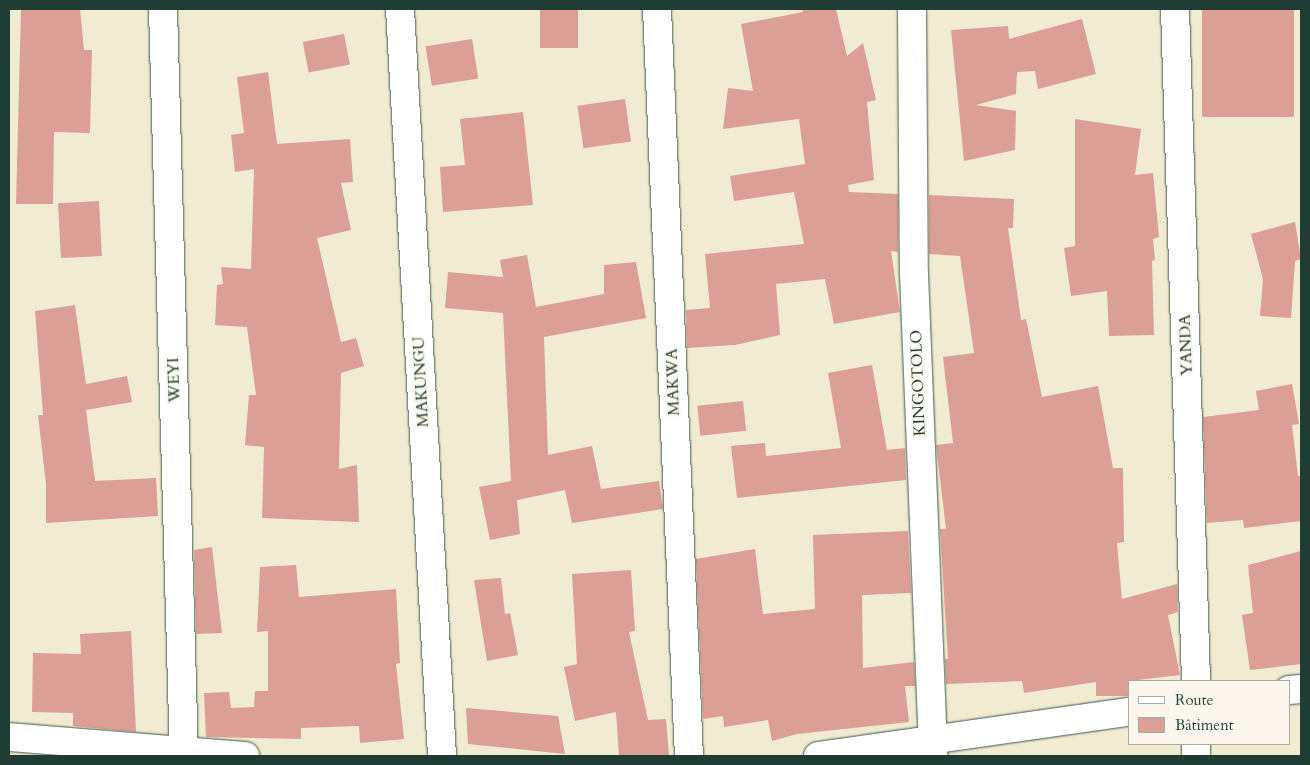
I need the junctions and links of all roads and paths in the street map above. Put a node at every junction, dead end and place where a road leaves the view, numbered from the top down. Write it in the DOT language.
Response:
graph roads {
  1 [pos="163,9"];
  2 [pos="400,9"];
  3 [pos="657,9"];
  4 [pos="912,9"];
  5 [pos="1175,9"];
  6 [pos="1196,680"];
  7 [pos="1128,712"];
  8 [pos="9,737"];
  9 [pos="933,749"];
  10 [pos="184,754"];
  11 [pos="245,756"];
  12 [pos="442,756"];
  13 [pos="689,756"];
  14 [pos="818,756"];
  1 -- 10 [label="street, WEYI"];
  2 -- 12 [label="street, MAKUNGU"];
  3 -- 13 [label="street, MAKWA"];
  4 -- 9 [label="street, KINGOTOLO"];
  5 -- 6 [label="street, YANDA"];
  7 -- 9 [label="street"];
  8 -- 10 [label="street"];
  9 -- 14 [label="street"];
  10 -- 11 [label="street"];
}
